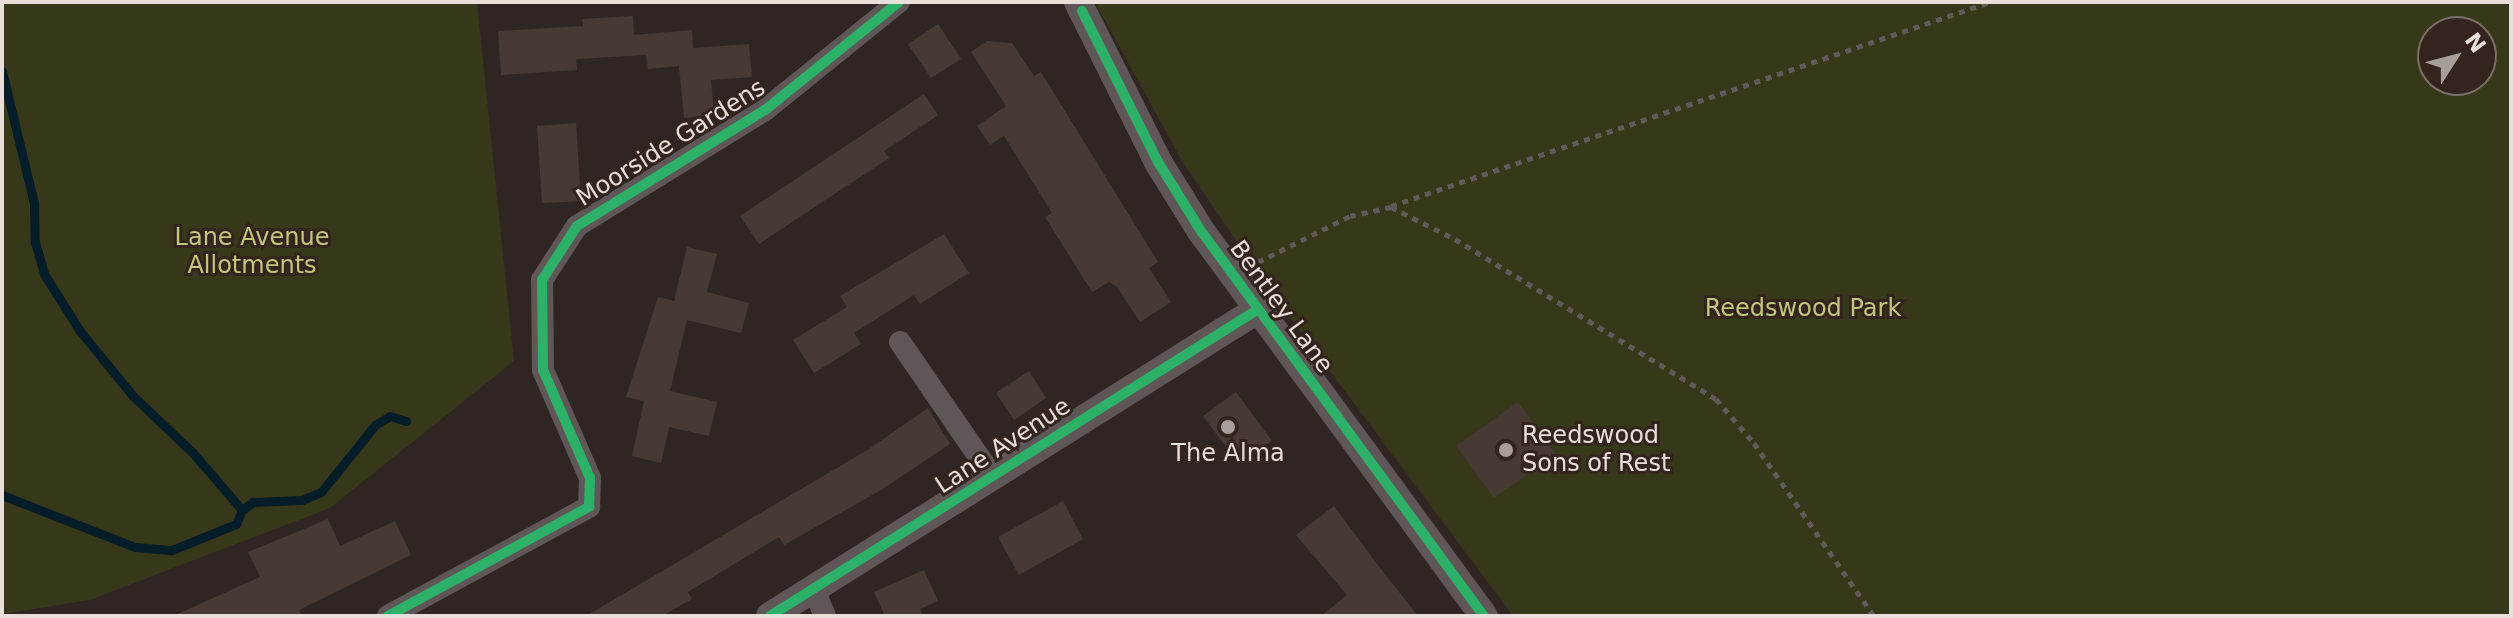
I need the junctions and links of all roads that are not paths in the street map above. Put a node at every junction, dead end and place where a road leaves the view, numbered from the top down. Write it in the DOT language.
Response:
graph roads {
  1 [pos="899,2"];
  2 [pos="1078,2"];
  3 [pos="1257,310"];
  4 [pos="900,342"];
  5 [pos="992,476"];
  6 [pos="814,590"];
  7 [pos="388,616"];
  8 [pos="770,616"];
  9 [pos="825,616"];
  10 [pos="1484,616"];
  1 -- 7 [label="street, Moorside Gardens"];
  2 -- 3 [label="street, Bentley Lane"];
  3 -- 5 [label="street, Lane Avenue"];
  3 -- 10 [label="street, Bentley Lane"];
  4 -- 5 [label="street"];
  5 -- 6 [label="street, Lane Avenue"];
  6 -- 8 [label="street, Lane Avenue"];
  6 -- 9 [label="street"];
}
